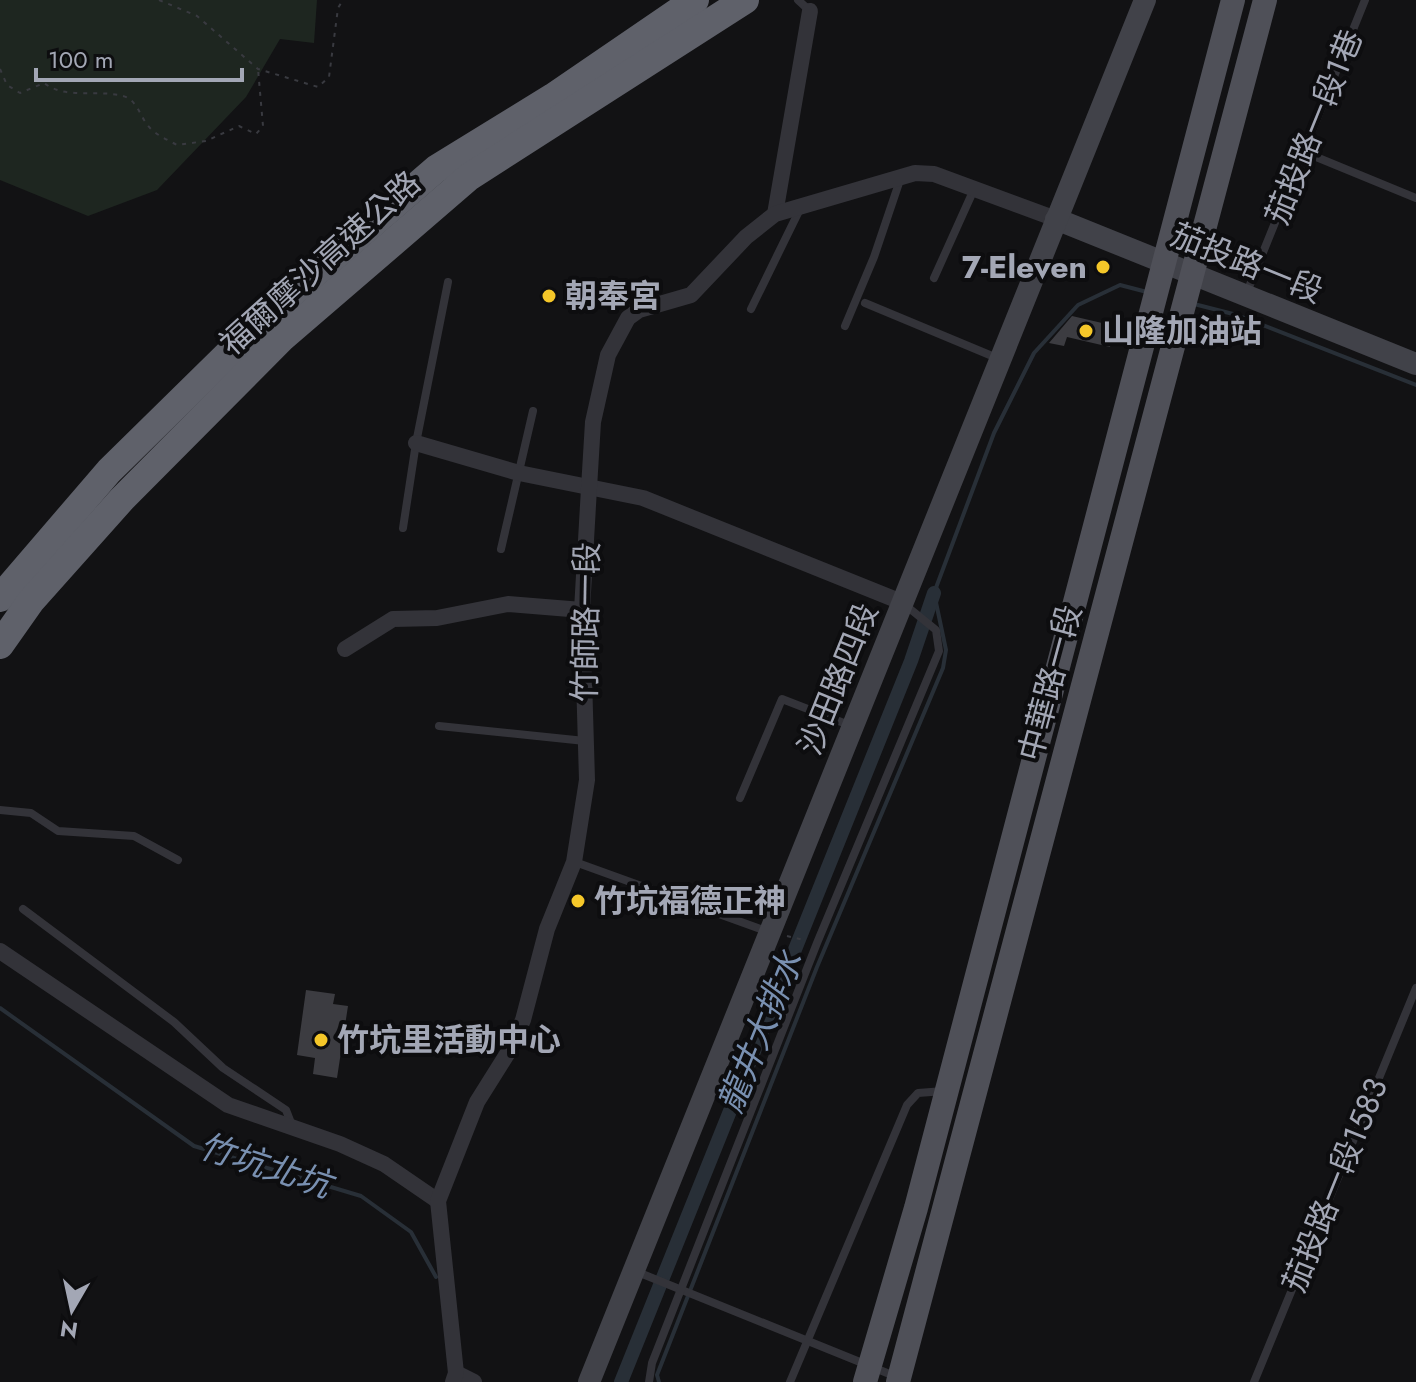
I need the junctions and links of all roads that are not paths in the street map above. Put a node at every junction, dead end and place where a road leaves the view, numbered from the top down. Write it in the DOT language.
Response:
graph roads {
  1 [pos="695,0"];
  2 [pos="745,0"];
  3 [pos="1145,0"];
  4 [pos="1233,0"];
  5 [pos="1265,0"];
  6 [pos="1365,0"];
  7 [pos="804,5"];
  8 [pos="1304,152"];
  9 [pos="900,180"];
  10 [pos="975,187"];
  11 [pos="1416,198"];
  12 [pos="803,203"];
  13 [pos="775,214"];
  14 [pos="1056,219"];
  15 [pos="1162,265"];
  16 [pos="1191,272"];
  17 [pos="934,278"];
  18 [pos="448,282"];
  19 [pos="1245,298"];
  20 [pos="865,303"];
  21 [pos="751,309"];
  22 [pos="845,326"];
  23 [pos="1000,359"];
  24 [pos="1416,364"];
  25 [pos="533,411"];
  26 [pos="416,443"];
  27 [pos="519,473"];
  28 [pos="589,488"];
  29 [pos="403,528"];
  30 [pos="501,549"];
  31 [pos="0,598"];
  32 [pos="904,603"];
  33 [pos="582,610"];
  34 [pos="0,645"];
  35 [pos="345,649"];
  36 [pos="439,726"];
  37 [pos="854,727"];
  38 [pos="585,741"];
  39 [pos="740,798"];
  40 [pos="0,810"];
  41 [pos="178,860"];
  42 [pos="574,862"];
  43 [pos="23,909"];
  44 [pos="775,933"];
  45 [pos="0,951"];
  46 [pos="1416,988"];
  47 [pos="946,1091"];
  48 [pos="294,1129"];
  49 [pos="438,1201"];
  50 [pos="642,1273"];
  51 [pos="681,1289"];
  52 [pos="808,1338"];
  53 [pos="868,1374"];
  54 [pos="454,1378"];
  55 [pos="902,1380"];
  56 [pos="474,1382"];
  57 [pos="589,1382"];
  58 [pos="649,1382"];
  59 [pos="790,1382"];
  60 [pos="1254,1382"];
  1 -- 31 [label="highway, 福爾摩沙高速公路"];
  2 -- 34 [label="highway, 福爾摩沙高速公路"];
  3 -- 14 [label="street, 沙田路四段"];
  4 -- 15 [label="main road, 中華路一段"];
  5 -- 16 [label="main road, 中華路一段"];
  6 -- 8 [label="lane, 茄投路一段1巷"];
  7 -- 13 [label="street"];
  8 -- 11 [label="lane"];
  8 -- 19 [label="lane, 茄投路一段1巷"];
  9 -- 10 [label="street, 竹師路一段"];
  9 -- 12 [label="street, 竹師路一段"];
  9 -- 22 [label="lane"];
  10 -- 14 [label="street, 竹師路一段"];
  10 -- 17 [label="lane"];
  12 -- 13 [label="street, 竹師路一段"];
  12 -- 21 [label="lane"];
  13 -- 28 [label="street, 竹師路一段"];
  14 -- 15 [label="street, 茄投路一段"];
  14 -- 23 [label="street, 沙田路四段"];
  15 -- 16 [label="street, 茄投路一段"];
  15 -- 47 [label="main road, 中華路一段"];
  16 -- 19 [label="street, 茄投路一段"];
  16 -- 55 [label="main road, 中華路一段"];
  18 -- 26 [label="lane"];
  19 -- 24 [label="street, 茄投路一段"];
  20 -- 23 [label="lane"];
  23 -- 32 [label="street, 沙田路四段"];
  25 -- 27 [label="lane"];
  26 -- 27 [label="street"];
  26 -- 29 [label="lane"];
  27 -- 28 [label="street"];
  27 -- 30 [label="lane"];
  28 -- 32 [label="street"];
  28 -- 33 [label="street, 竹師路一段"];
  32 -- 37 [label="street, 沙田路四段"];
  32 -- 51 [label="lane"];
  33 -- 35 [label="street"];
  33 -- 38 [label="street, 竹師路一段"];
  36 -- 38 [label="lane"];
  37 -- 39 [label="lane"];
  37 -- 44 [label="street, 沙田路四段"];
  38 -- 42 [label="street, 竹師路一段"];
  40 -- 41 [label="lane"];
  42 -- 44 [label="lane"];
  42 -- 49 [label="street, 竹師路一段"];
  43 -- 48 [label="lane"];
  44 -- 50 [label="street, 沙田路四段"];
  45 -- 48 [label="street"];
  46 -- 60 [label="lane, 茄投路一段1583"];
  47 -- 52 [label="lane"];
  47 -- 53 [label="main road, 中華路一段"];
  48 -- 49 [label="street"];
  49 -- 54 [label="street, 竹師路一段"];
  50 -- 51 [label="lane"];
  50 -- 57 [label="street, 沙田路四段"];
  51 -- 52 [label="lane"];
  51 -- 58 [label="lane"];
  52 -- 53 [label="lane"];
  52 -- 59 [label="lane"];
  53 -- 55 [label="lane"];
  54 -- 56 [label="street"];
}
